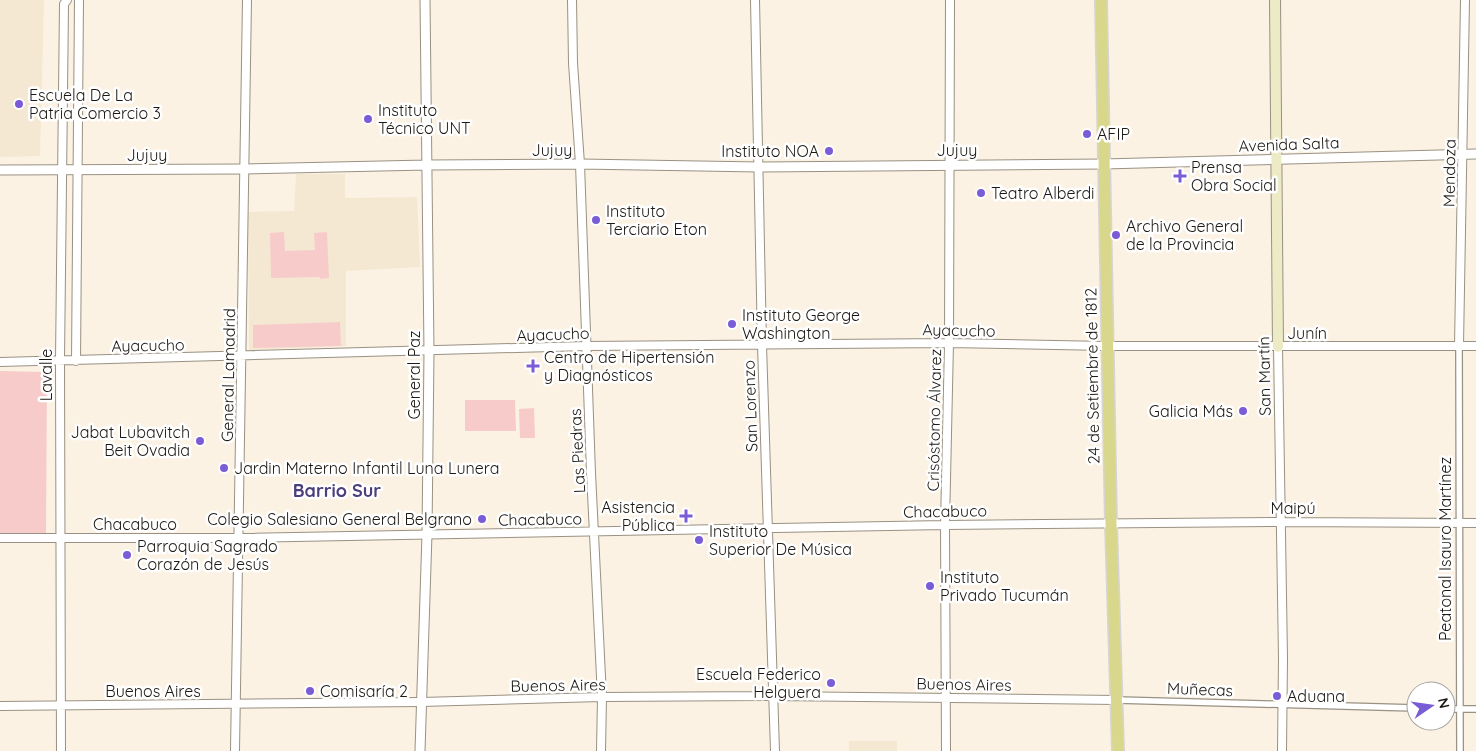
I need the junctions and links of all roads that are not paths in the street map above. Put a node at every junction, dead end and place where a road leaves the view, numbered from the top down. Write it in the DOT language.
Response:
graph roads {
  1 [pos="67,0"];
  2 [pos="79,0"];
  3 [pos="247,0"];
  4 [pos="425,0"];
  5 [pos="572,0"];
  6 [pos="755,0"];
  7 [pos="950,0"];
  8 [pos="1101,0"];
  9 [pos="1274,0"];
  10 [pos="1465,0"];
  11 [pos="1463,154"];
  12 [pos="1476,154"];
  13 [pos="1277,159"];
  14 [pos="580,164"];
  15 [pos="1104,164"];
  16 [pos="427,165"];
  17 [pos="950,165"];
  18 [pos="759,167"];
  19 [pos="245,169"];
  20 [pos="0,170"];
  21 [pos="61,170"];
  22 [pos="78,170"];
  23 [pos="949,343"];
  24 [pos="762,345"];
  25 [pos="586,346"];
  26 [pos="1107,346"];
  27 [pos="1459,346"];
  28 [pos="1476,346"];
  29 [pos="1278,347"];
  30 [pos="429,352"];
  31 [pos="242,356"];
  32 [pos="60,360"];
  33 [pos="76,360"];
  34 [pos="0,362"];
  35 [pos="1280,522"];
  36 [pos="1459,523"];
  37 [pos="1476,523"];
  38 [pos="1111,524"];
  39 [pos="945,525"];
  40 [pos="768,527"];
  41 [pos="595,531"];
  42 [pos="427,534"];
  43 [pos="0,538"];
  44 [pos="60,538"];
  45 [pos="239,538"];
  46 [pos="773,696"];
  47 [pos="946,697"];
  48 [pos="602,698"];
  49 [pos="1117,700"];
  50 [pos="422,702"];
  51 [pos="236,704"];
  52 [pos="1282,705"];
  53 [pos="0,706"];
  54 [pos="61,706"];
  55 [pos="1406,708"];
  56 [pos="1459,709"];
  57 [pos="1476,709"];
  58 [pos="61,751"];
  59 [pos="236,751"];
  60 [pos="420,751"];
  61 [pos="601,751"];
  62 [pos="775,751"];
  63 [pos="946,751"];
  64 [pos="1118,751"];
  65 [pos="1282,751"];
  66 [pos="1460,751"];
  1 -- 21 [label="street, Lavalle"];
  2 -- 22 [label="street, Lavalle"];
  3 -- 19 [label="street, General Lamadrid"];
  4 -- 16 [label="street, General Paz"];
  5 -- 14 [label="street, Las Piedras"];
  6 -- 18 [label="street, San Lorenzo"];
  7 -- 17 [label="street, Crisóstomo Álvarez"];
  8 -- 15 [label="main road, 24 de Setiembre de 1812"];
  9 -- 13 [label="main road, San Martín"];
  10 -- 11 [label="street, Mendoza"];
  11 -- 12 [label="street, Avenida Salta"];
  11 -- 13 [label="street, Avenida Salta"];
  11 -- 27 [label="street, Mendoza"];
  13 -- 15 [label="street, Avenida Salta"];
  13 -- 29 [label="main road, San Martín"];
  14 -- 16 [label="street, Jujuy"];
  14 -- 18 [label="street, Jujuy"];
  14 -- 25 [label="street, Las Piedras"];
  15 -- 17 [label="street, Jujuy"];
  15 -- 26 [label="main road, 24 de Setiembre de 1812"];
  16 -- 19 [label="street, Jujuy"];
  16 -- 30 [label="street, General Paz"];
  17 -- 18 [label="street, Jujuy"];
  17 -- 23 [label="street, Crisóstomo Álvarez"];
  18 -- 24 [label="street, San Lorenzo"];
  19 -- 22 [label="street, Jujuy"];
  19 -- 31 [label="street, General Lamadrid"];
  20 -- 21 [label="street, Jujuy"];
  21 -- 22 [label="street, Jujuy"];
  21 -- 32 [label="street, Lavalle"];
  22 -- 33 [label="street, Lavalle"];
  23 -- 24 [label="street, Ayacucho"];
  23 -- 26 [label="street, Ayacucho"];
  23 -- 39 [label="street, Crisóstomo Álvarez"];
  24 -- 25 [label="street, Ayacucho"];
  24 -- 40 [label="street, San Lorenzo"];
  25 -- 30 [label="street, Ayacucho"];
  25 -- 41 [label="street, Las Piedras"];
  26 -- 29 [label="street, Junín"];
  26 -- 38 [label="main road, 24 de Setiembre de 1812"];
  27 -- 28 [label="street, Junín"];
  27 -- 29 [label="street, Junín"];
  27 -- 36 [label="street, Peatonal Isauro Martínez"];
  29 -- 35 [label="street, San Martín"];
  30 -- 31 [label="street, Ayacucho"];
  30 -- 42 [label="street, General Paz"];
  31 -- 33 [label="street, Ayacucho"];
  31 -- 45 [label="street, General Lamadrid"];
  32 -- 33 [label="street, Ayacucho"];
  32 -- 34 [label="street, Ayacucho"];
  32 -- 44 [label="street, Lavalle"];
  35 -- 36 [label="street, Maipú"];
  35 -- 38 [label="street, Maipú"];
  35 -- 52 [label="street, San Martín"];
  36 -- 37 [label="street, Maipú"];
  36 -- 56 [label="street, Peatonal Isauro Martínez"];
  38 -- 39 [label="street, Chacabuco"];
  38 -- 49 [label="main road, 24 de Setiembre de 1812"];
  39 -- 40 [label="street, Chacabuco"];
  39 -- 47 [label="street, Crisóstomo Álvarez"];
  40 -- 41 [label="street, Chacabuco"];
  40 -- 46 [label="street, San Lorenzo"];
  41 -- 42 [label="street, Chacabuco"];
  41 -- 48 [label="street, Las Piedras"];
  42 -- 45 [label="street, Chacabuco"];
  42 -- 50 [label="street, General Paz"];
  43 -- 44 [label="street, Chacabuco"];
  44 -- 45 [label="street, Chacabuco"];
  44 -- 54 [label="street, Lavalle"];
  45 -- 51 [label="street, General Lamadrid"];
  46 -- 47 [label="street, Buenos Aires"];
  46 -- 48 [label="street, Buenos Aires"];
  46 -- 62 [label="street, San Lorenzo"];
  47 -- 49 [label="street, Buenos Aires"];
  47 -- 63 [label="street, Crisóstomo Álvarez"];
  48 -- 50 [label="street, Buenos Aires"];
  48 -- 61 [label="street, Las Piedras"];
  49 -- 52 [label="street, Muñecas"];
  49 -- 64 [label="main road, 24 de Setiembre de 1812"];
  50 -- 51 [label="street, Buenos Aires"];
  50 -- 60 [label="street, General Paz"];
  51 -- 54 [label="street, Buenos Aires"];
  51 -- 59 [label="street, General Lamadrid"];
  52 -- 55 [label="street, Muñecas"];
  52 -- 65 [label="street, San Martín"];
  53 -- 54 [label="street, Buenos Aires"];
  54 -- 58 [label="street, Lavalle"];
  56 -- 57 [label="street"];
  56 -- 66 [label="street, Peatonal Isauro Martínez"];
}
